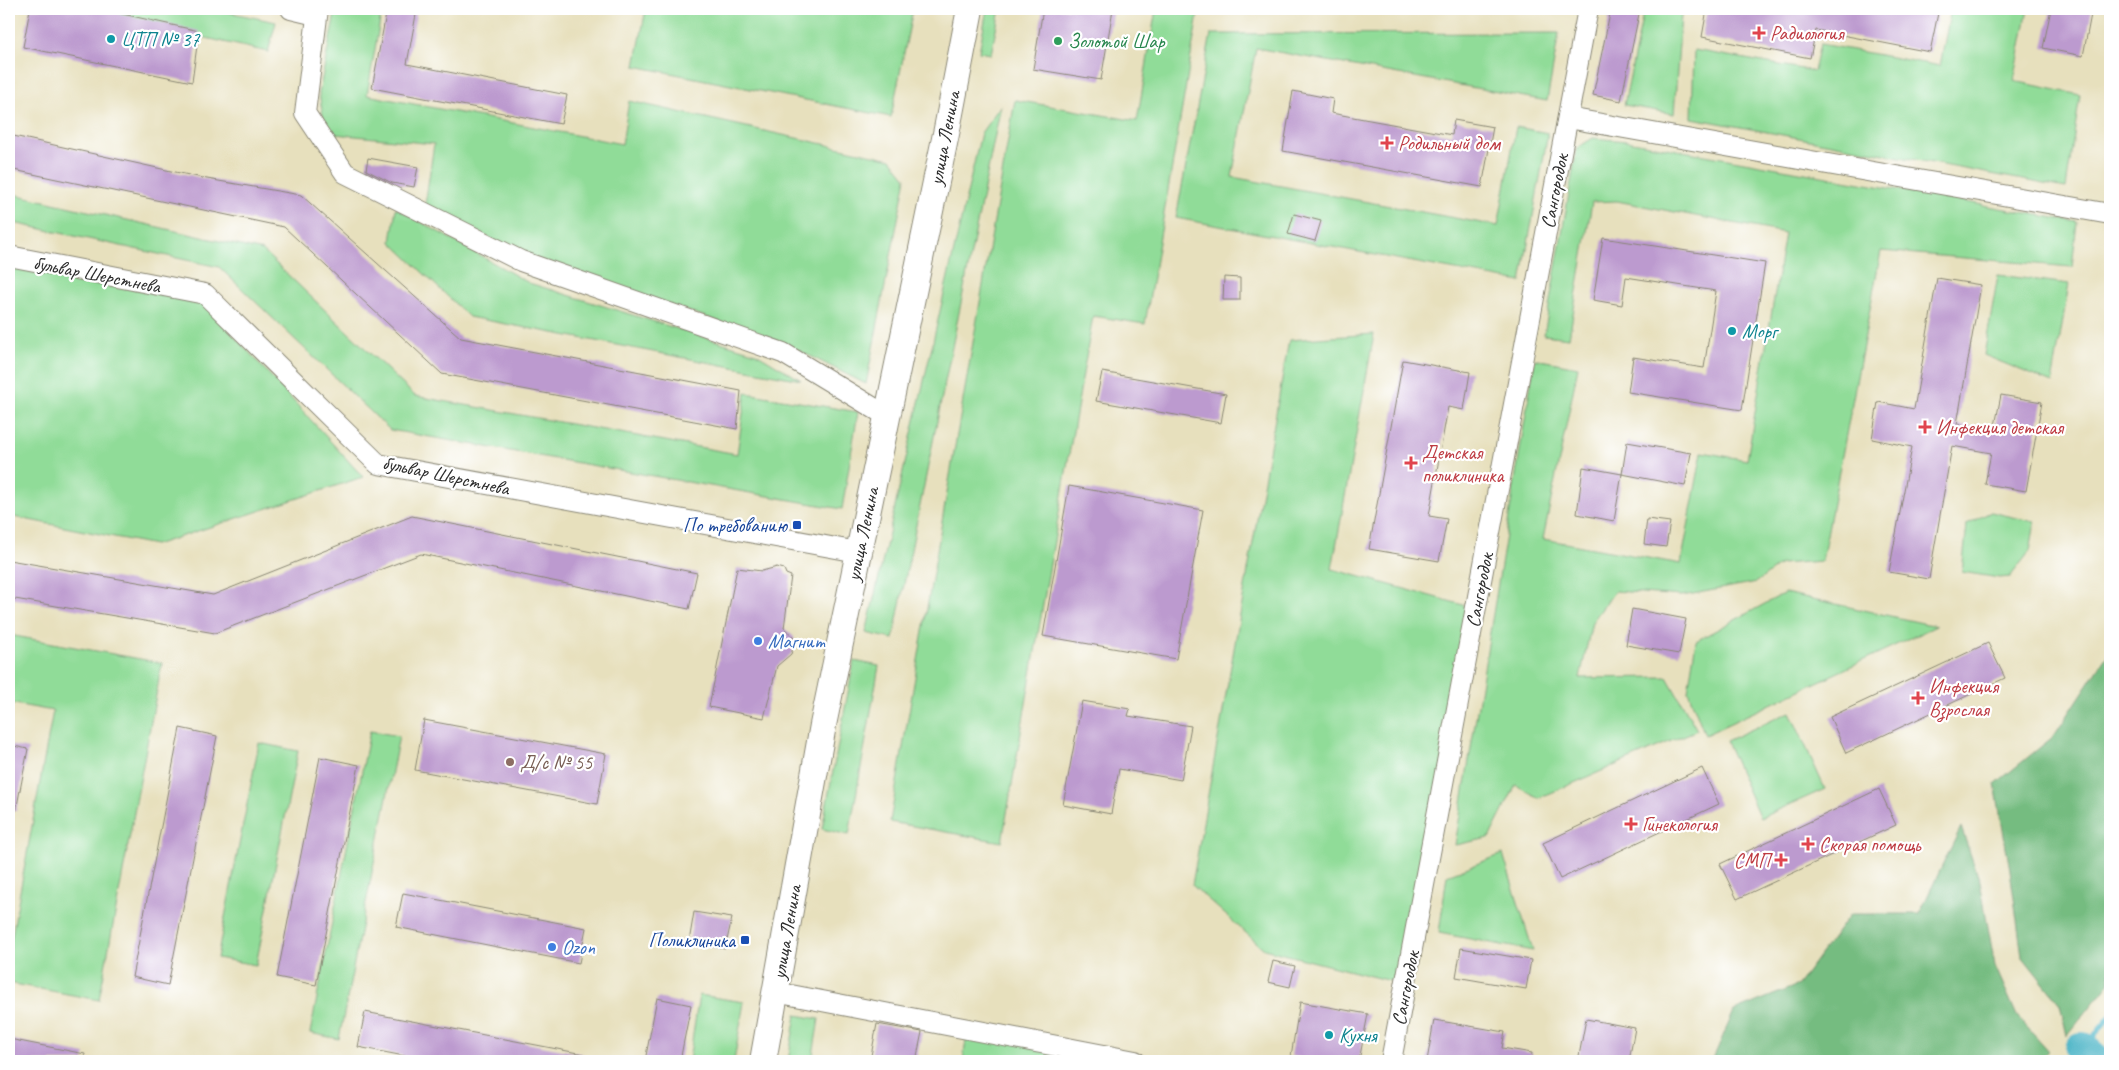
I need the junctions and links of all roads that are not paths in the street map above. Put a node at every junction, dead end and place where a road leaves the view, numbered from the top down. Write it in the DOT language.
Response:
graph roads {
  1 [pos="291,9"];
  2 [pos="970,9"];
  3 [pos="1588,9"];
  4 [pos="317,12"];
  5 [pos="1568,118"];
  6 [pos="2110,214"];
  7 [pos="9,256"];
  8 [pos="887,416"];
  9 [pos="858,552"];
  10 [pos="775,992"];
  11 [pos="763,1061"];
  12 [pos="1135,1061"];
  13 [pos="1391,1061"];
  1 -- 4 [label="street"];
  2 -- 8 [label="main road, улица Ленина"];
  3 -- 5 [label="street, Сангородок"];
  4 -- 8 [label="street"];
  5 -- 6 [label="street"];
  5 -- 13 [label="street, Сангородок"];
  7 -- 9 [label="street, бульвар Шерстнева"];
  8 -- 9 [label="main road, улица Ленина"];
  9 -- 10 [label="main road, улица Ленина"];
  10 -- 11 [label="main road, улица Ленина"];
  10 -- 12 [label="street"];
}
